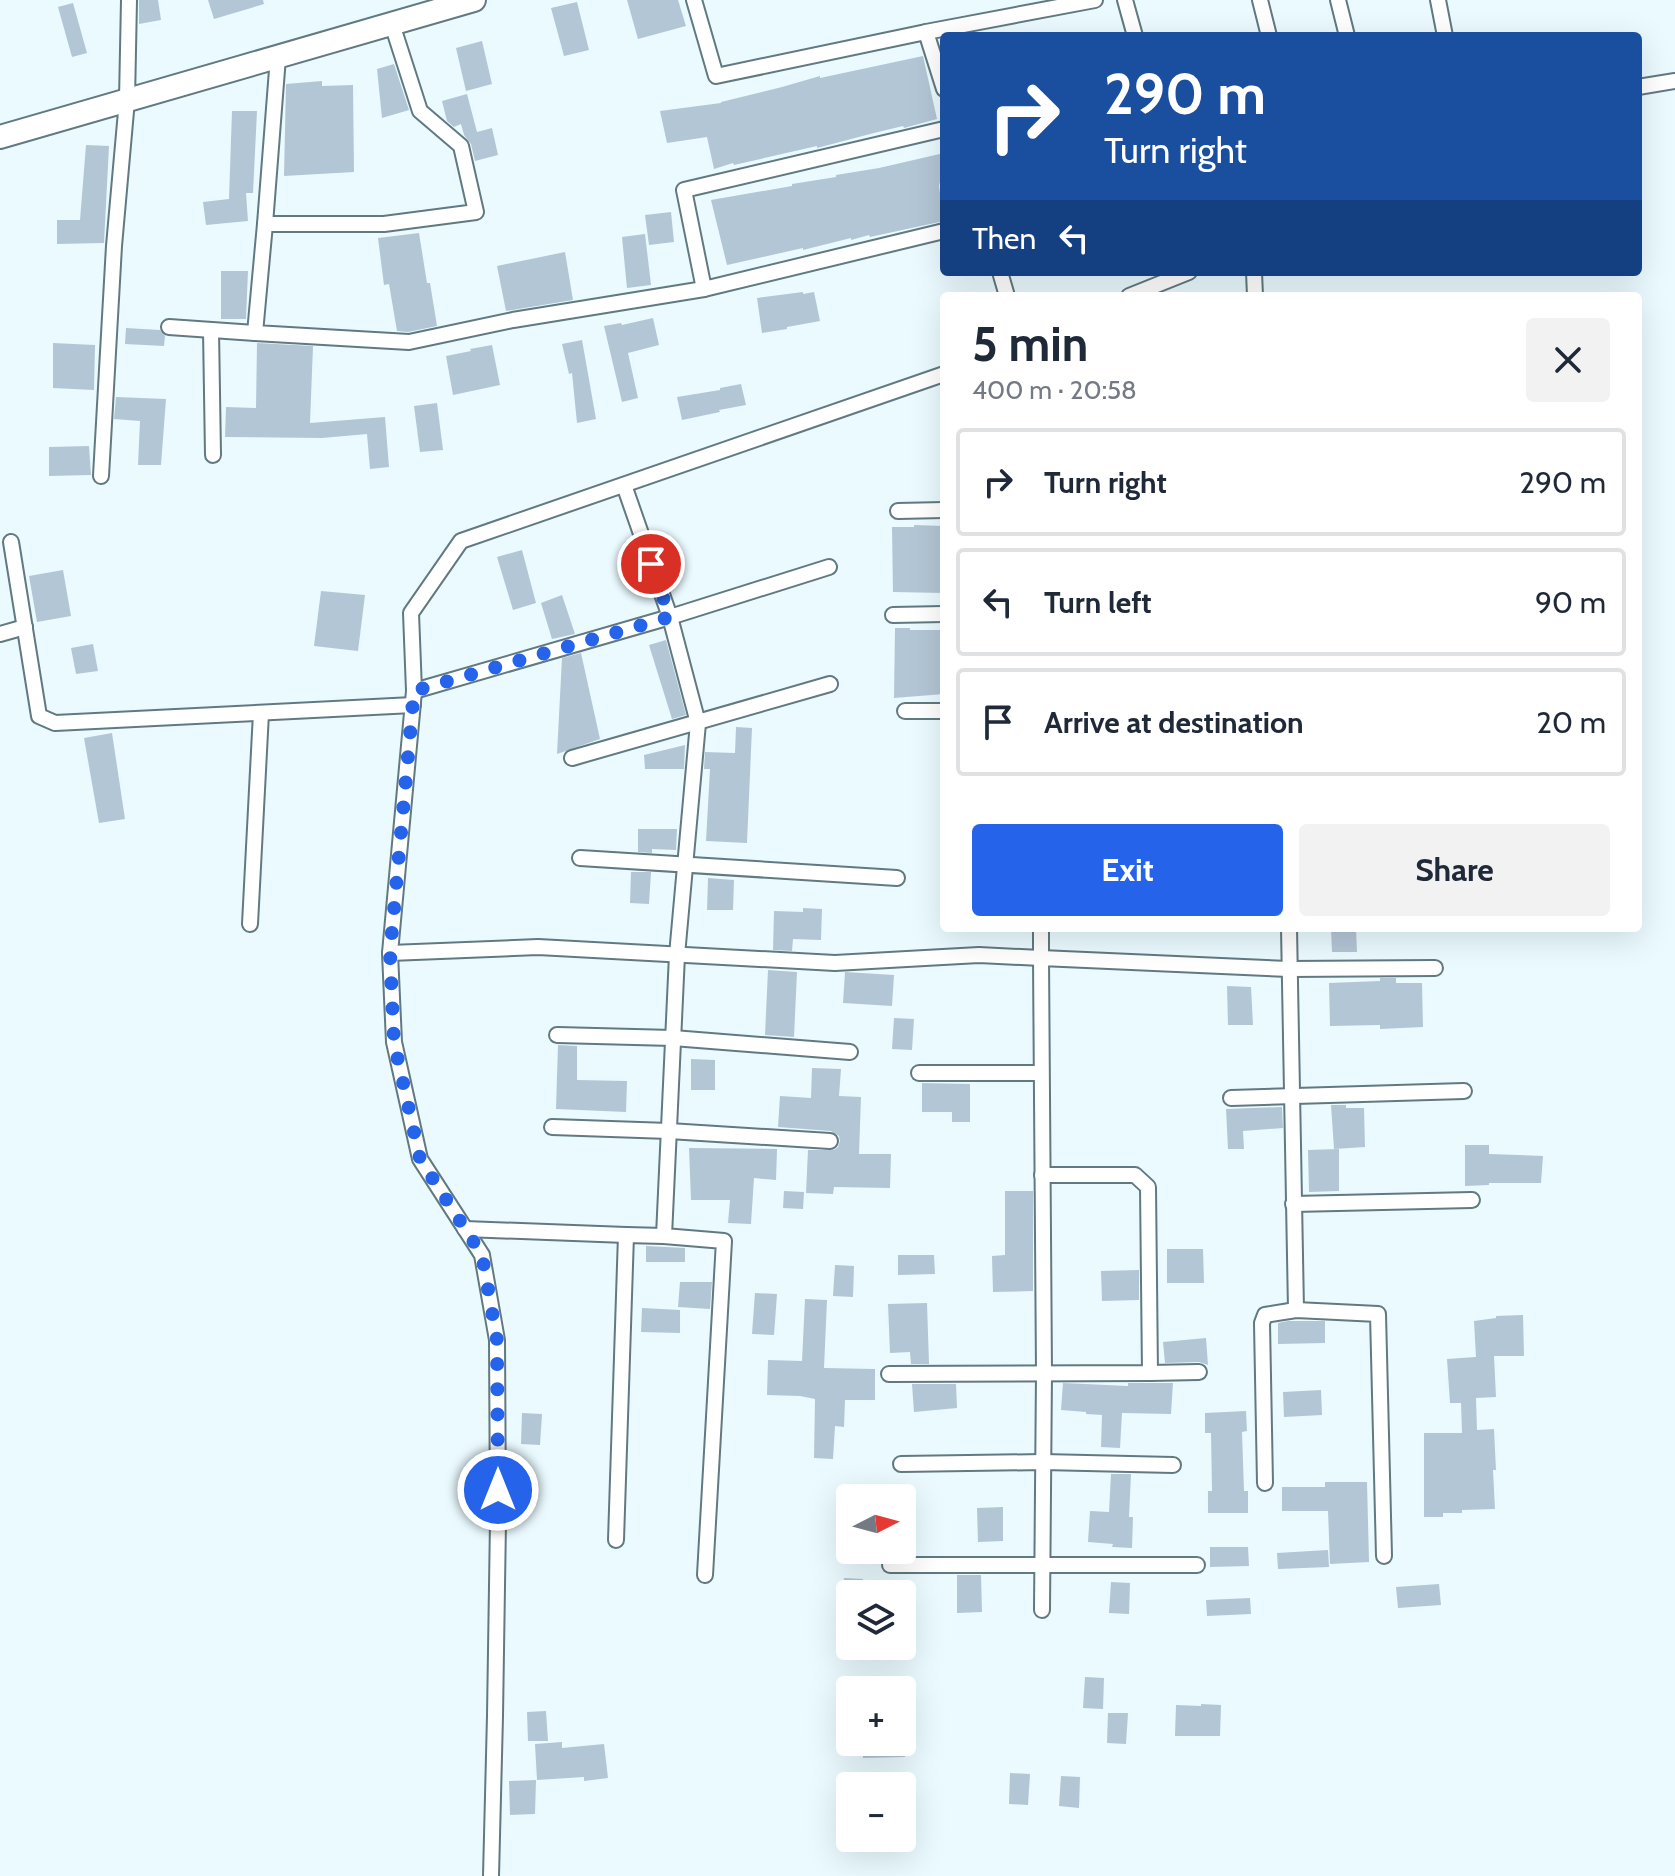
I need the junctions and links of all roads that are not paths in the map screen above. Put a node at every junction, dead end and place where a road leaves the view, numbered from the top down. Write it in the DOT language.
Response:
graph roads {
  1 [pos="129,0"];
  2 [pos="471,0"];
  3 [pos="694,0"];
  4 [pos="1095,0"];
  5 [pos="1125,0"];
  6 [pos="1260,0"];
  7 [pos="1338,0"];
  8 [pos="1438,0"];
  9 [pos="392,24"];
  10 [pos="926,32"];
  11 [pos="1134,32"];
  12 [pos="1268,32"];
  13 [pos="1346,32"];
  14 [pos="1444,32"];
  15 [pos="278,57"];
  16 [pos="940,76"];
  17 [pos="1675,81"];
  18 [pos="1642,86"];
  19 [pos="127,100"];
  20 [pos="940,130"];
  21 [pos="0,137"];
  22 [pos="265,224"];
  23 [pos="940,232"];
  24 [pos="1179,276"];
  25 [pos="704,289"];
  26 [pos="1139,292"];
  27 [pos="169,327"];
  28 [pos="211,330"];
  29 [pos="255,333"];
  30 [pos="940,375"];
  31 [pos="213,455"];
  32 [pos="101,476"];
  33 [pos="624,485"];
  34 [pos="940,510"];
  35 [pos="898,511"];
  36 [pos="11,542"];
  37 [pos="829,567"];
  38 [pos="940,614"];
  39 [pos="893,615"];
  40 [pos="670,617"];
  41 [pos="25,627"];
  42 [pos="0,634"];
  43 [pos="830,684"];
  44 [pos="414,698"];
  45 [pos="905,711"];
  46 [pos="940,711"];
  47 [pos="261,713"];
  48 [pos="698,723"];
  49 [pos="572,758"];
  50 [pos="580,858"];
  51 [pos="685,865"];
  52 [pos="897,878"];
  53 [pos="250,924"];
  54 [pos="1041,932"];
  55 [pos="1289,932"];
  56 [pos="390,953"];
  57 [pos="677,955"];
  58 [pos="1041,958"];
  59 [pos="1435,968"];
  60 [pos="1289,969"];
  61 [pos="557,1035"];
  62 [pos="673,1038"];
  63 [pos="850,1052"];
  64 [pos="919,1073"];
  65 [pos="1041,1073"];
  66 [pos="1464,1091"];
  67 [pos="1291,1095"];
  68 [pos="1231,1098"];
  69 [pos="552,1127"];
  70 [pos="669,1131"];
  71 [pos="830,1141"];
  72 [pos="1042,1175"];
  73 [pos="1472,1200"];
  74 [pos="1293,1204"];
  75 [pos="465,1229"];
  76 [pos="626,1235"];
  77 [pos="664,1236"];
  78 [pos="1296,1310"];
  79 [pos="1199,1372"];
  80 [pos="1044,1373"];
  81 [pos="1150,1373"];
  82 [pos="889,1374"];
  83 [pos="1043,1462"];
  84 [pos="901,1464"];
  85 [pos="1173,1465"];
  86 [pos="1265,1483"];
  87 [pos="616,1540"];
  88 [pos="1384,1556"];
  89 [pos="890,1565"];
  90 [pos="1042,1565"];
  91 [pos="1197,1565"];
  92 [pos="705,1575"];
  93 [pos="1042,1610"];
  94 [pos="491,1876"];
  1 -- 19 [label="street"];
  2 -- 9 [label="main road"];
  3 -- 10 [label="street"];
  4 -- 10 [label="street"];
  5 -- 11 [label="street"];
  6 -- 12 [label="street"];
  7 -- 13 [label="street"];
  8 -- 14 [label="street"];
  9 -- 15 [label="main road"];
  9 -- 22 [label="street"];
  10 -- 16 [label="street"];
  15 -- 19 [label="main road"];
  15 -- 22 [label="street"];
  17 -- 18 [label="street"];
  19 -- 21 [label="main road"];
  19 -- 32 [label="street"];
  20 -- 25 [label="street"];
  22 -- 29 [label="street"];
  23 -- 25 [label="street"];
  24 -- 26 [label="street"];
  25 -- 29 [label="street"];
  27 -- 28 [label="street"];
  28 -- 29 [label="street"];
  28 -- 31 [label="street"];
  30 -- 33 [label="street"];
  33 -- 40 [label="street"];
  33 -- 44 [label="street"];
  34 -- 35 [label="street"];
  36 -- 41 [label="street"];
  37 -- 40 [label="street"];
  38 -- 39 [label="street"];
  40 -- 44 [label="street"];
  40 -- 48 [label="street"];
  41 -- 42 [label="street"];
  41 -- 47 [label="street"];
  43 -- 48 [label="street"];
  44 -- 47 [label="street"];
  44 -- 56 [label="street"];
  45 -- 46 [label="street"];
  47 -- 53 [label="street"];
  48 -- 49 [label="street"];
  48 -- 51 [label="street"];
  50 -- 51 [label="street"];
  51 -- 52 [label="street"];
  51 -- 57 [label="street"];
  54 -- 58 [label="street"];
  55 -- 60 [label="street"];
  56 -- 57 [label="street"];
  56 -- 75 [label="street"];
  57 -- 58 [label="street"];
  57 -- 62 [label="street"];
  58 -- 60 [label="street"];
  58 -- 65 [label="street"];
  59 -- 60 [label="street"];
  60 -- 67 [label="street"];
  61 -- 62 [label="street"];
  62 -- 63 [label="street"];
  62 -- 70 [label="street"];
  64 -- 65 [label="street"];
  65 -- 72 [label="street"];
  66 -- 67 [label="street"];
  67 -- 68 [label="street"];
  67 -- 74 [label="street"];
  69 -- 70 [label="street"];
  70 -- 71 [label="street"];
  70 -- 77 [label="street"];
  72 -- 80 [label="street"];
  72 -- 81 [label="street"];
  73 -- 74 [label="street"];
  74 -- 78 [label="street"];
  75 -- 76 [label="street"];
  75 -- 94 [label="street"];
  76 -- 77 [label="street"];
  76 -- 87 [label="street"];
  77 -- 92 [label="street"];
  78 -- 86 [label="street"];
  78 -- 88 [label="street"];
  79 -- 81 [label="street"];
  80 -- 81 [label="street"];
  80 -- 82 [label="street"];
  80 -- 83 [label="street"];
  83 -- 84 [label="street"];
  83 -- 85 [label="street"];
  83 -- 90 [label="street"];
  89 -- 90 [label="street"];
  90 -- 91 [label="street"];
  90 -- 93 [label="street"];
}
